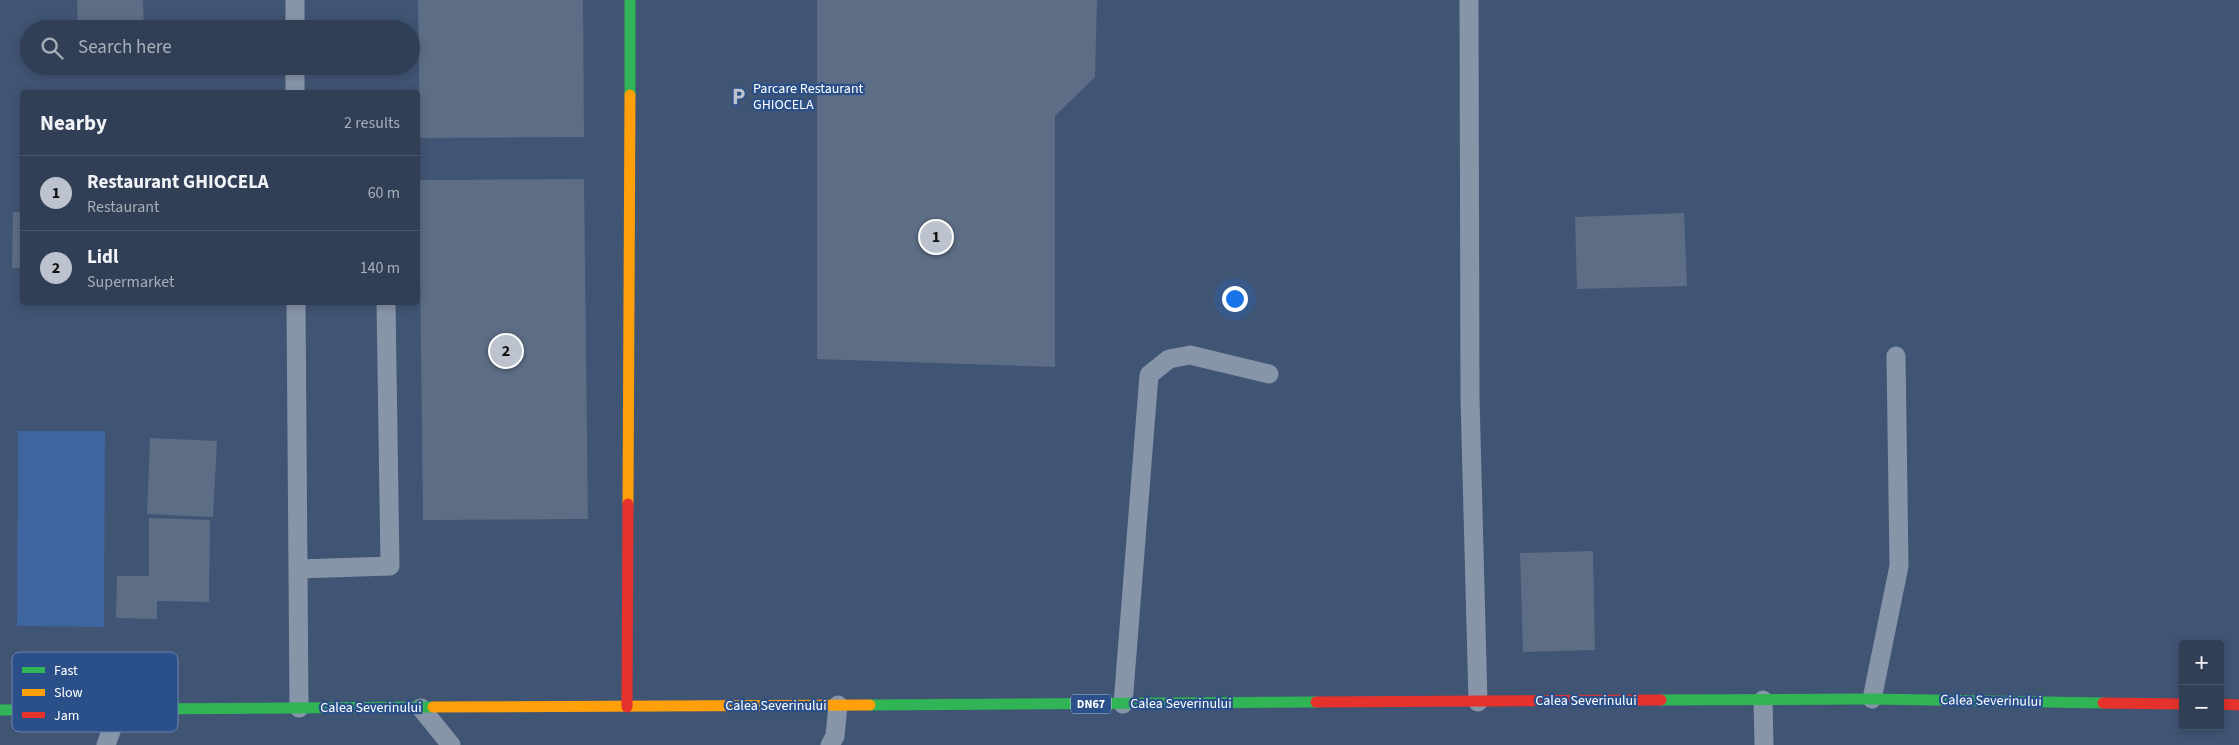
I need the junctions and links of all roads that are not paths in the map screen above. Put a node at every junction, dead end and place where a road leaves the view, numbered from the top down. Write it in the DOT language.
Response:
graph roads {
  1 [pos="295,0"];
  2 [pos="630,0"];
  3 [pos="1469,0"];
  4 [pos="295,20"];
  5 [pos="295,75"];
  6 [pos="295,90"];
  7 [pos="296,305"];
  8 [pos="386,305"];
  9 [pos="1896,356"];
  10 [pos="1269,374"];
  11 [pos="298,569"];
  12 [pos="1872,699"];
  13 [pos="1763,700"];
  14 [pos="1478,702"];
  15 [pos="1123,704"];
  16 [pos="2179,704"];
  17 [pos="2224,704"];
  18 [pos="2239,705"];
  19 [pos="838,706"];
  20 [pos="628,707"];
  21 [pos="299,708"];
  22 [pos="421,708"];
  23 [pos="178,709"];
  24 [pos="111,732"];
  25 [pos="106,745"];
  26 [pos="451,745"];
  27 [pos="830,745"];
  28 [pos="1764,745"];
  1 -- 4 [label="lane"];
  2 -- 20 [label="main road"];
  3 -- 14 [label="lane"];
  5 -- 6 [label="lane"];
  7 -- 11 [label="lane"];
  8 -- 11 [label="lane"];
  9 -- 12 [label="lane"];
  10 -- 15 [label="lane"];
  11 -- 21 [label="lane"];
  12 -- 13 [label="main road, Calea Severinului / DN67"];
  12 -- 16 [label="main road, Calea Severinului / DN67"];
  13 -- 14 [label="main road, Calea Severinului / DN67"];
  13 -- 28 [label="lane"];
  14 -- 15 [label="main road, Calea Severinului / DN67"];
  15 -- 19 [label="main road, Calea Severinului / DN67"];
  17 -- 18 [label="main road"];
  19 -- 20 [label="main road, Calea Severinului / DN67"];
  19 -- 27 [label="lane"];
  20 -- 22 [label="main road, Calea Severinului / DN67"];
  21 -- 22 [label="main road, Calea Severinului / DN67"];
  21 -- 23 [label="main road, Calea Severinului / DN67"];
  22 -- 26 [label="lane"];
  24 -- 25 [label="lane"];
}
